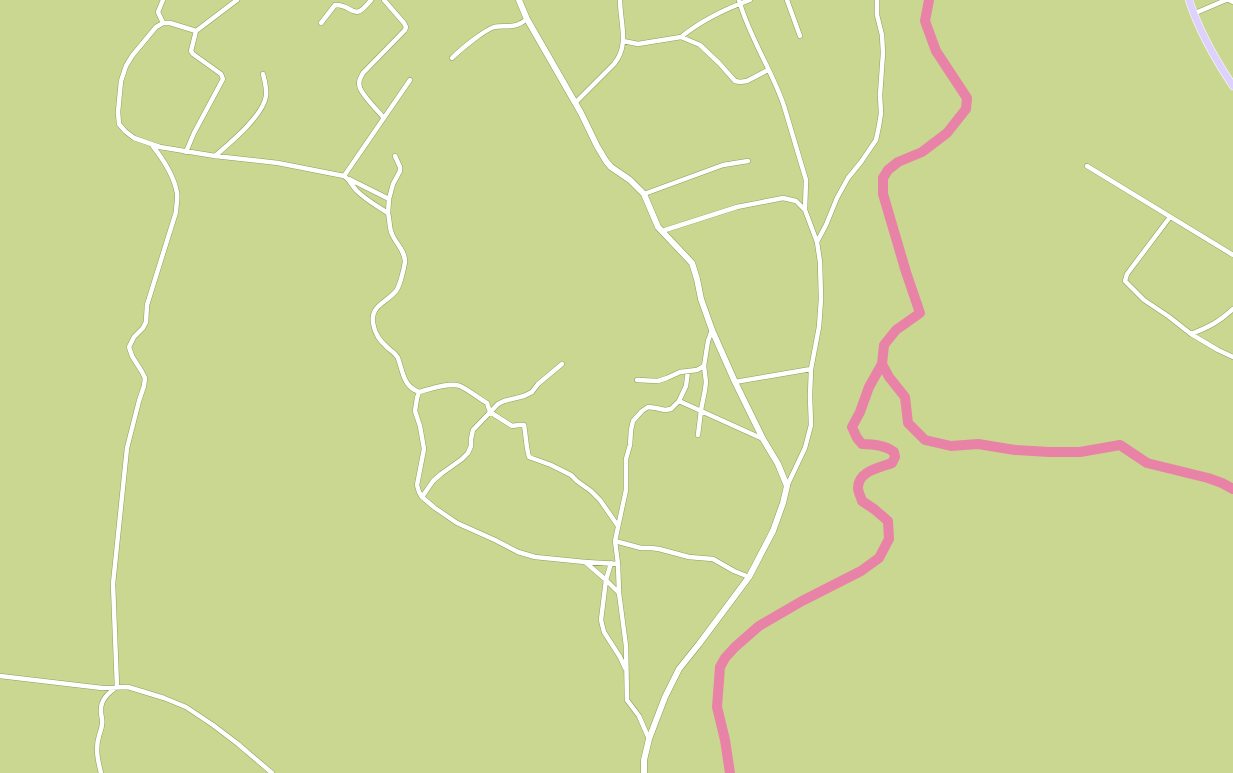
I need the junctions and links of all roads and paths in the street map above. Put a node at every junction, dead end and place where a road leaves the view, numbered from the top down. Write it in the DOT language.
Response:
graph roads {
  1 [pos="163,0"];
  2 [pos="237,0"];
  3 [pos="371,0"];
  4 [pos="384,0"];
  5 [pos="519,0"];
  6 [pos="620,0"];
  7 [pos="750,0"];
  8 [pos="787,0"];
  9 [pos="877,0"];
  10 [pos="1189,0"];
  11 [pos="1226,0"];
  12 [pos="1229,0"];
  13 [pos="739,2"];
  14 [pos="1233,2"];
  15 [pos="1193,14"];
  16 [pos="527,19"];
  17 [pos="163,23"];
  18 [pos="321,23"];
  19 [pos="196,31"];
  20 [pos="800,36"];
  21 [pos="680,37"];
  22 [pos="623,41"];
  23 [pos="452,58"];
  24 [pos="768,70"];
  25 [pos="262,74"];
  26 [pos="410,80"];
  27 [pos="1233,86"];
  28 [pos="575,104"];
  29 [pos="384,118"];
  30 [pos="151,144"];
  31 [pos="186,152"];
  32 [pos="215,156"];
  33 [pos="395,156"];
  34 [pos="748,161"];
  35 [pos="1087,166"];
  36 [pos="346,177"];
  37 [pos="644,194"];
  38 [pos="389,199"];
  39 [pos="805,210"];
  40 [pos="388,213"];
  41 [pos="1170,217"];
  42 [pos="662,231"];
  43 [pos="817,242"];
  44 [pos="1233,255"];
  45 [pos="1233,309"];
  46 [pos="712,330"];
  47 [pos="1191,334"];
  48 [pos="1233,357"];
  49 [pos="562,364"];
  50 [pos="704,366"];
  51 [pos="811,369"];
  52 [pos="688,371"];
  53 [pos="637,380"];
  54 [pos="735,382"];
  55 [pos="419,392"];
  56 [pos="679,401"];
  57 [pos="701,410"];
  58 [pos="490,412"];
  59 [pos="698,435"];
  60 [pos="763,439"];
  61 [pos="787,486"];
  62 [pos="422,497"];
  63 [pos="618,526"];
  64 [pos="615,541"];
  65 [pos="585,562"];
  66 [pos="611,563"];
  67 [pos="618,564"];
  68 [pos="749,577"];
  69 [pos="606,580"];
  70 [pos="619,593"];
  71 [pos="626,671"];
  72 [pos="0,676"];
  73 [pos="117,688"];
  74 [pos="649,739"];
  75 [pos="102,773"];
  76 [pos="272,773"];
  77 [pos="644,773"];
  1 -- 17 [label="street"];
  2 -- 19 [label="street"];
  3 -- 18 [label="street"];
  4 -- 29 [label="street"];
  5 -- 16 [label="street"];
  6 -- 22 [label="street"];
  7 -- 13 [label="street"];
  8 -- 20 [label="street"];
  9 -- 43 [label="street"];
  10 -- 15 [label="main road"];
  11 -- 15 [label="street"];
  12 -- 14 [label="street"];
  13 -- 21 [label="street"];
  13 -- 24 [label="street"];
  15 -- 27 [label="main road"];
  16 -- 23 [label="street"];
  16 -- 28 [label="street"];
  17 -- 19 [label="street"];
  17 -- 30 [label="street"];
  19 -- 31 [label="street"];
  21 -- 22 [label="street"];
  21 -- 24 [label="street"];
  22 -- 28 [label="street"];
  24 -- 39 [label="street"];
  25 -- 32 [label="street"];
  26 -- 29 [label="street"];
  28 -- 37 [label="street"];
  29 -- 36 [label="street"];
  30 -- 31 [label="street"];
  30 -- 73 [label="street"];
  31 -- 32 [label="street"];
  32 -- 36 [label="street"];
  33 -- 38 [label="street"];
  34 -- 37 [label="street"];
  35 -- 41 [label="street"];
  36 -- 38 [label="street"];
  36 -- 40 [label="street"];
  37 -- 42 [label="street"];
  38 -- 40 [label="street"];
  39 -- 42 [label="street"];
  39 -- 43 [label="street"];
  40 -- 55 [label="street"];
  41 -- 44 [label="street"];
  41 -- 47 [label="street"];
  42 -- 46 [label="street"];
  43 -- 51 [label="street"];
  45 -- 47 [label="street"];
  46 -- 50 [label="street"];
  46 -- 54 [label="street"];
  47 -- 48 [label="street"];
  49 -- 58 [label="street"];
  50 -- 52 [label="street"];
  50 -- 57 [label="street"];
  51 -- 54 [label="street"];
  51 -- 61 [label="street"];
  52 -- 53 [label="street"];
  52 -- 56 [label="street"];
  54 -- 60 [label="street"];
  55 -- 58 [label="street"];
  55 -- 62 [label="street"];
  56 -- 57 [label="street"];
  56 -- 63 [label="street"];
  57 -- 59 [label="street"];
  57 -- 60 [label="street"];
  58 -- 62 [label="street"];
  58 -- 63 [label="street"];
  60 -- 61 [label="street"];
  61 -- 68 [label="street"];
  62 -- 65 [label="street"];
  63 -- 64 [label="street"];
  64 -- 67 [label="street"];
  64 -- 68 [label="street"];
  65 -- 66 [label="street"];
  65 -- 69 [label="street"];
  66 -- 67 [label="street"];
  66 -- 69 [label="street"];
  67 -- 70 [label="street"];
  68 -- 74 [label="street"];
  69 -- 70 [label="street"];
  69 -- 71 [label="street"];
  70 -- 71 [label="street"];
  71 -- 74 [label="street"];
  72 -- 73 [label="street"];
  73 -- 75 [label="street"];
  73 -- 76 [label="street"];
  74 -- 77 [label="street"];
}
